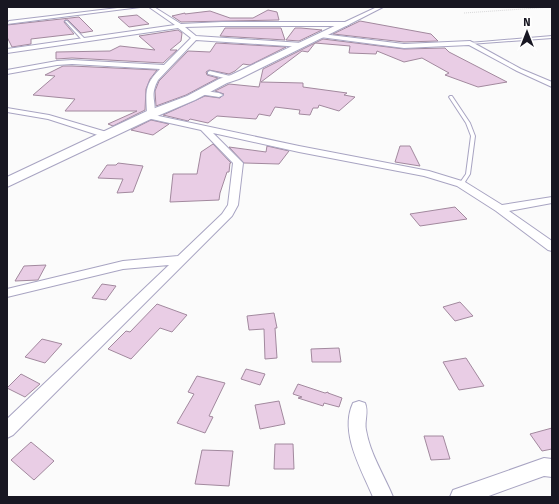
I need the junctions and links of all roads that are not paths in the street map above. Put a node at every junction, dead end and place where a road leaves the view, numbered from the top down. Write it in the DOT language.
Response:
graph roads {
  1 [pos="138,7"];
  2 [pos="150,7"];
  3 [pos="381,7"];
  4 [pos="66,22"];
  5 [pos="9,23"];
  6 [pos="346,24"];
  7 [pos="179,26"];
  8 [pos="322,36"];
  9 [pos="552,37"];
  10 [pos="194,38"];
  11 [pos="84,40"];
  12 [pos="470,43"];
  13 [pos="302,45"];
  14 [pos="7,51"];
  15 [pos="164,67"];
  16 [pos="7,72"];
  17 [pos="210,73"];
  18 [pos="232,78"];
  19 [pos="552,85"];
  20 [pos="202,92"];
  21 [pos="219,95"];
  22 [pos="451,97"];
  23 [pos="8,110"];
  24 [pos="149,115"];
  25 [pos="204,128"];
  26 [pos="108,135"];
  27 [pos="7,183"];
  28 [pos="460,184"];
  29 [pos="552,200"];
  30 [pos="500,209"];
  31 [pos="552,247"];
  32 [pos="180,260"];
  33 [pos="7,293"];
  34 [pos="359,408"];
  35 [pos="7,430"];
  36 [pos="552,468"];
  37 [pos="383,497"];
  38 [pos="460,497"];
  1 -- 5 [label="street"];
  2 -- 7 [label="street"];
  3 -- 6 [label="street"];
  4 -- 11 [label="lane"];
  6 -- 7 [label="street"];
  6 -- 8 [label="street"];
  7 -- 10 [label="street"];
  7 -- 11 [label="street"];
  8 -- 12 [label="street"];
  8 -- 13 [label="street"];
  9 -- 12 [label="lane"];
  10 -- 13 [label="street"];
  10 -- 15 [label="street"];
  11 -- 14 [label="street"];
  12 -- 19 [label="street"];
  13 -- 18 [label="street"];
  15 -- 16 [label="street"];
  15 -- 24 [label="street"];
  17 -- 18 [label="street"];
  18 -- 20 [label="street"];
  20 -- 21 [label="street"];
  20 -- 24 [label="street"];
  22 -- 28 [label="lane"];
  23 -- 26 [label="street"];
  24 -- 25 [label="street"];
  24 -- 26 [label="street"];
  25 -- 28 [label="street"];
  25 -- 32 [label="street"];
  26 -- 27 [label="street"];
  28 -- 30 [label="street"];
  29 -- 30 [label="street"];
  30 -- 31 [label="street"];
  32 -- 33 [label="street"];
  32 -- 35 [label="street"];
  34 -- 37 [label="street"];
  36 -- 38 [label="street"];
}
